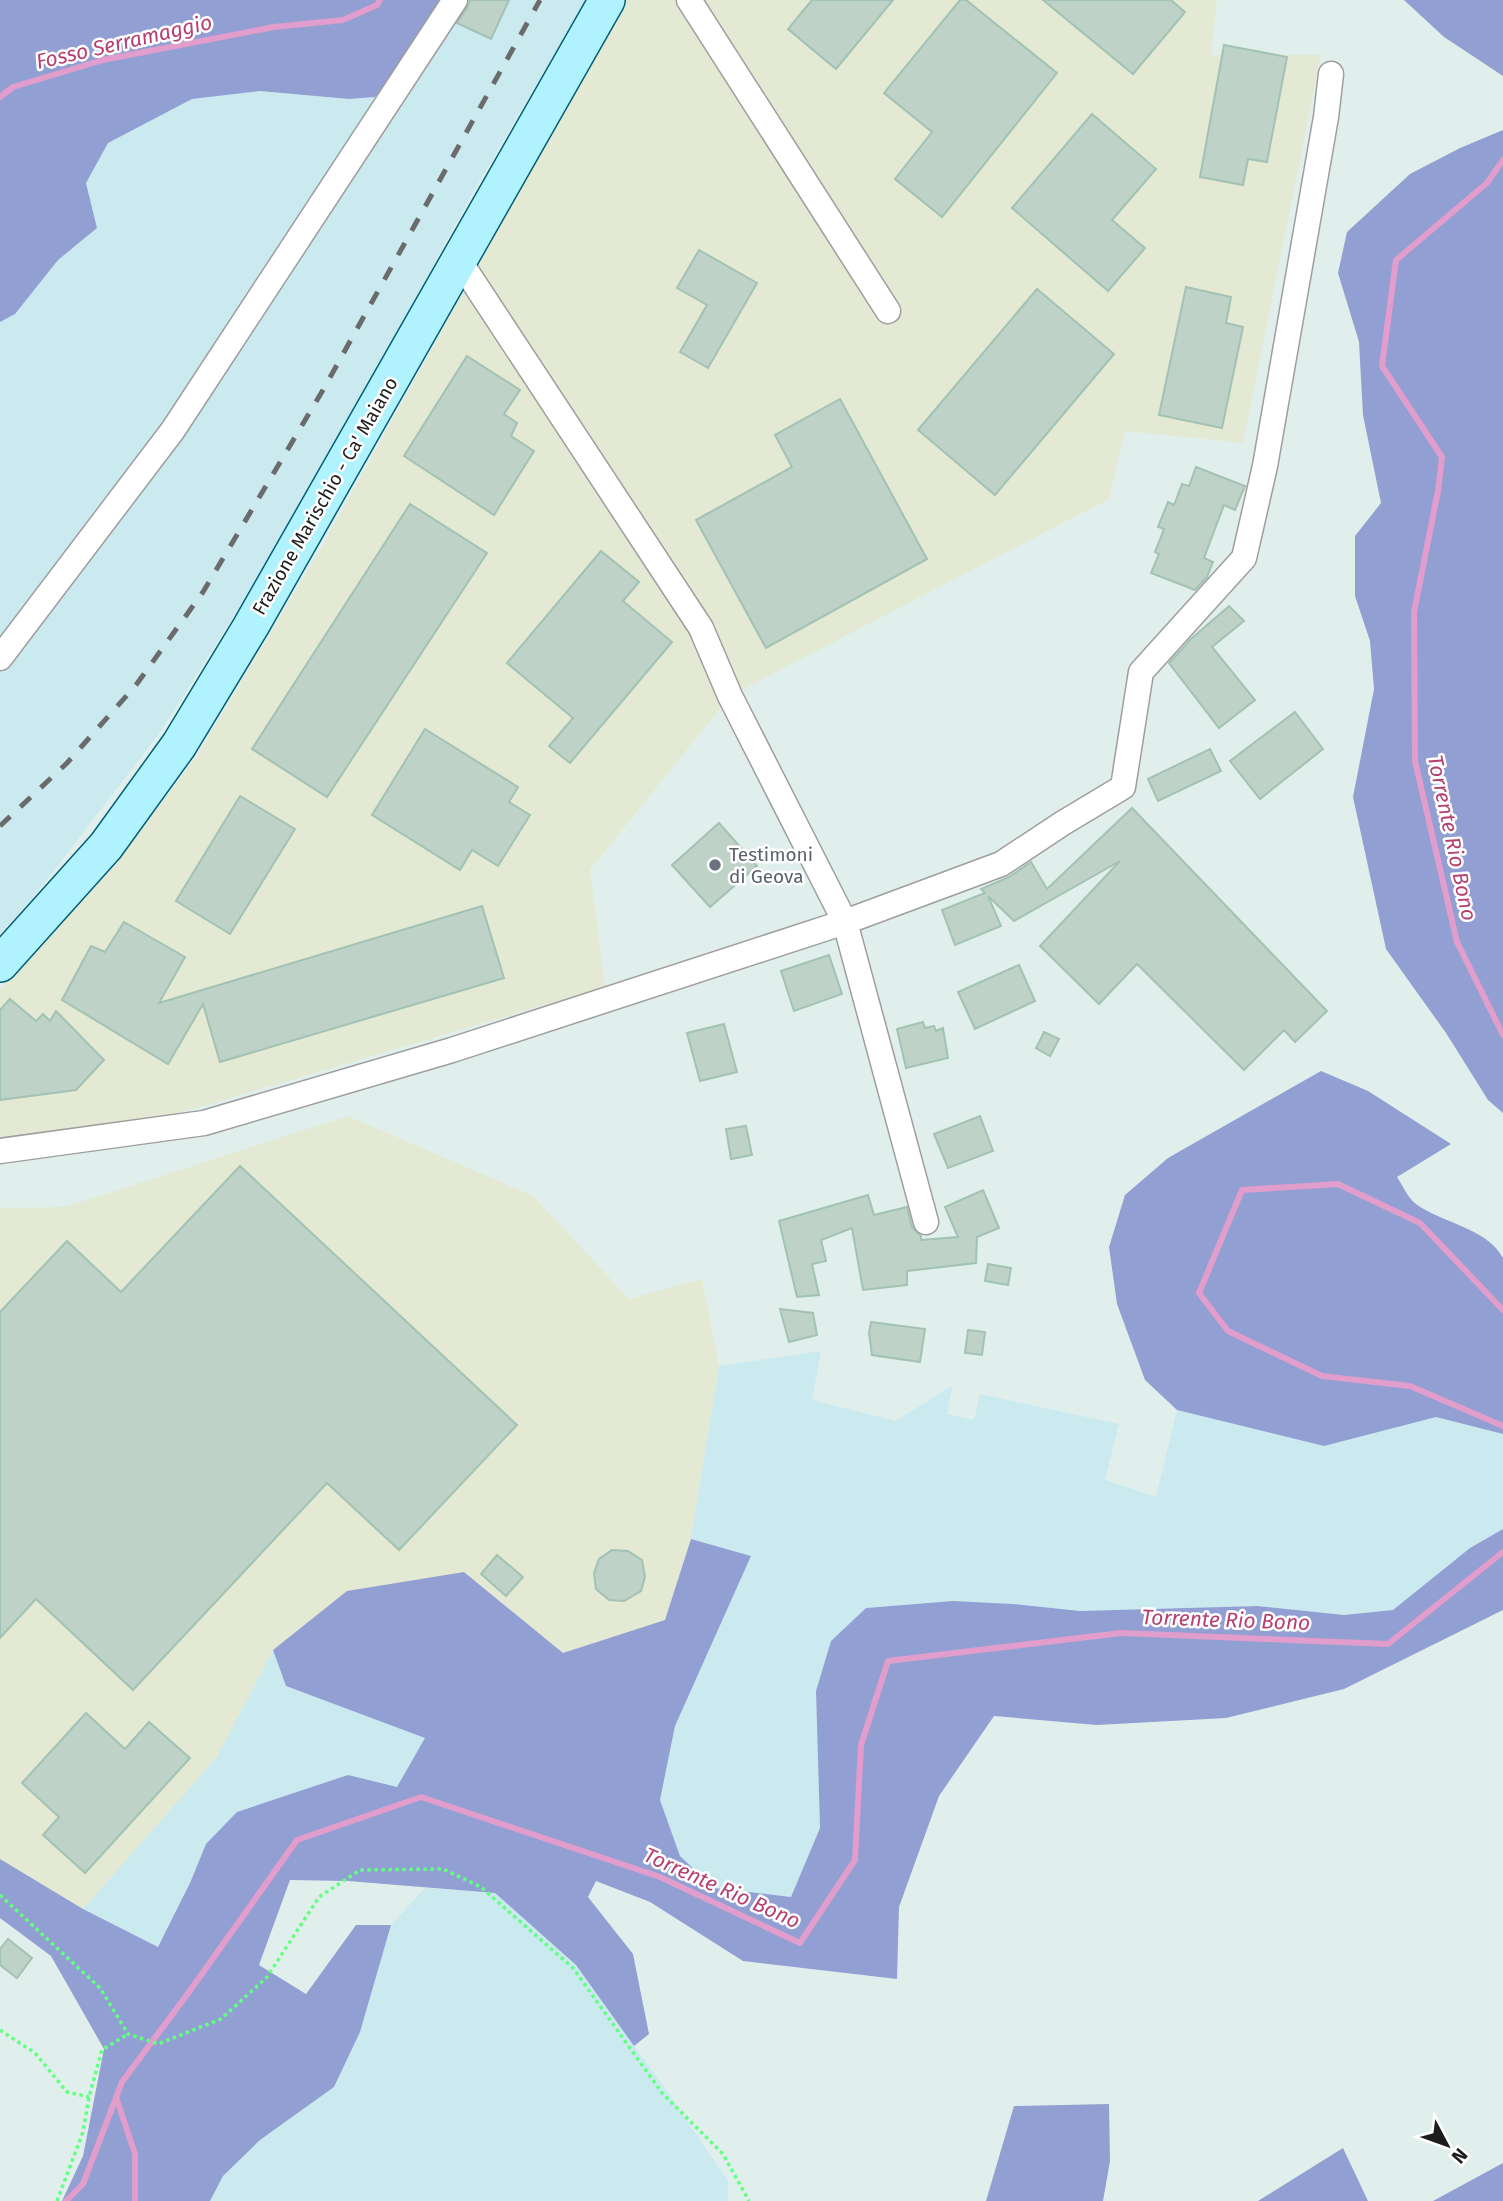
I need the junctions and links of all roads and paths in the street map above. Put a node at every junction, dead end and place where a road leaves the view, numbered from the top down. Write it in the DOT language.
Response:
graph roads {
  1 [pos="455,0"];
  2 [pos="607,0"];
  3 [pos="689,0"];
  4 [pos="1331,74"];
  5 [pos="459,260"];
  6 [pos="888,311"];
  7 [pos="0,658"];
  8 [pos="845,922"];
  9 [pos="0,964"];
  10 [pos="0,1152"];
  11 [pos="926,1222"];
  12 [pos="0,1895"];
  13 [pos="0,2030"];
  14 [pos="128,2034"];
  15 [pos="89,2097"];
  16 [pos="57,2201"];
  17 [pos="749,2201"];
  1 -- 7 [label="street"];
  2 -- 5 [label="main road, Frazione Marischio - Ca' Maiano"];
  3 -- 6 [label="street"];
  4 -- 8 [label="street"];
  5 -- 8 [label="street"];
  5 -- 9 [label="main road, Frazione Marischio - Ca' Maiano"];
  8 -- 10 [label="street"];
  8 -- 11 [label="street"];
  12 -- 14 [label="path"];
  13 -- 15 [label="path"];
  14 -- 15 [label="path"];
  14 -- 17 [label="path"];
  15 -- 16 [label="path"];
}
